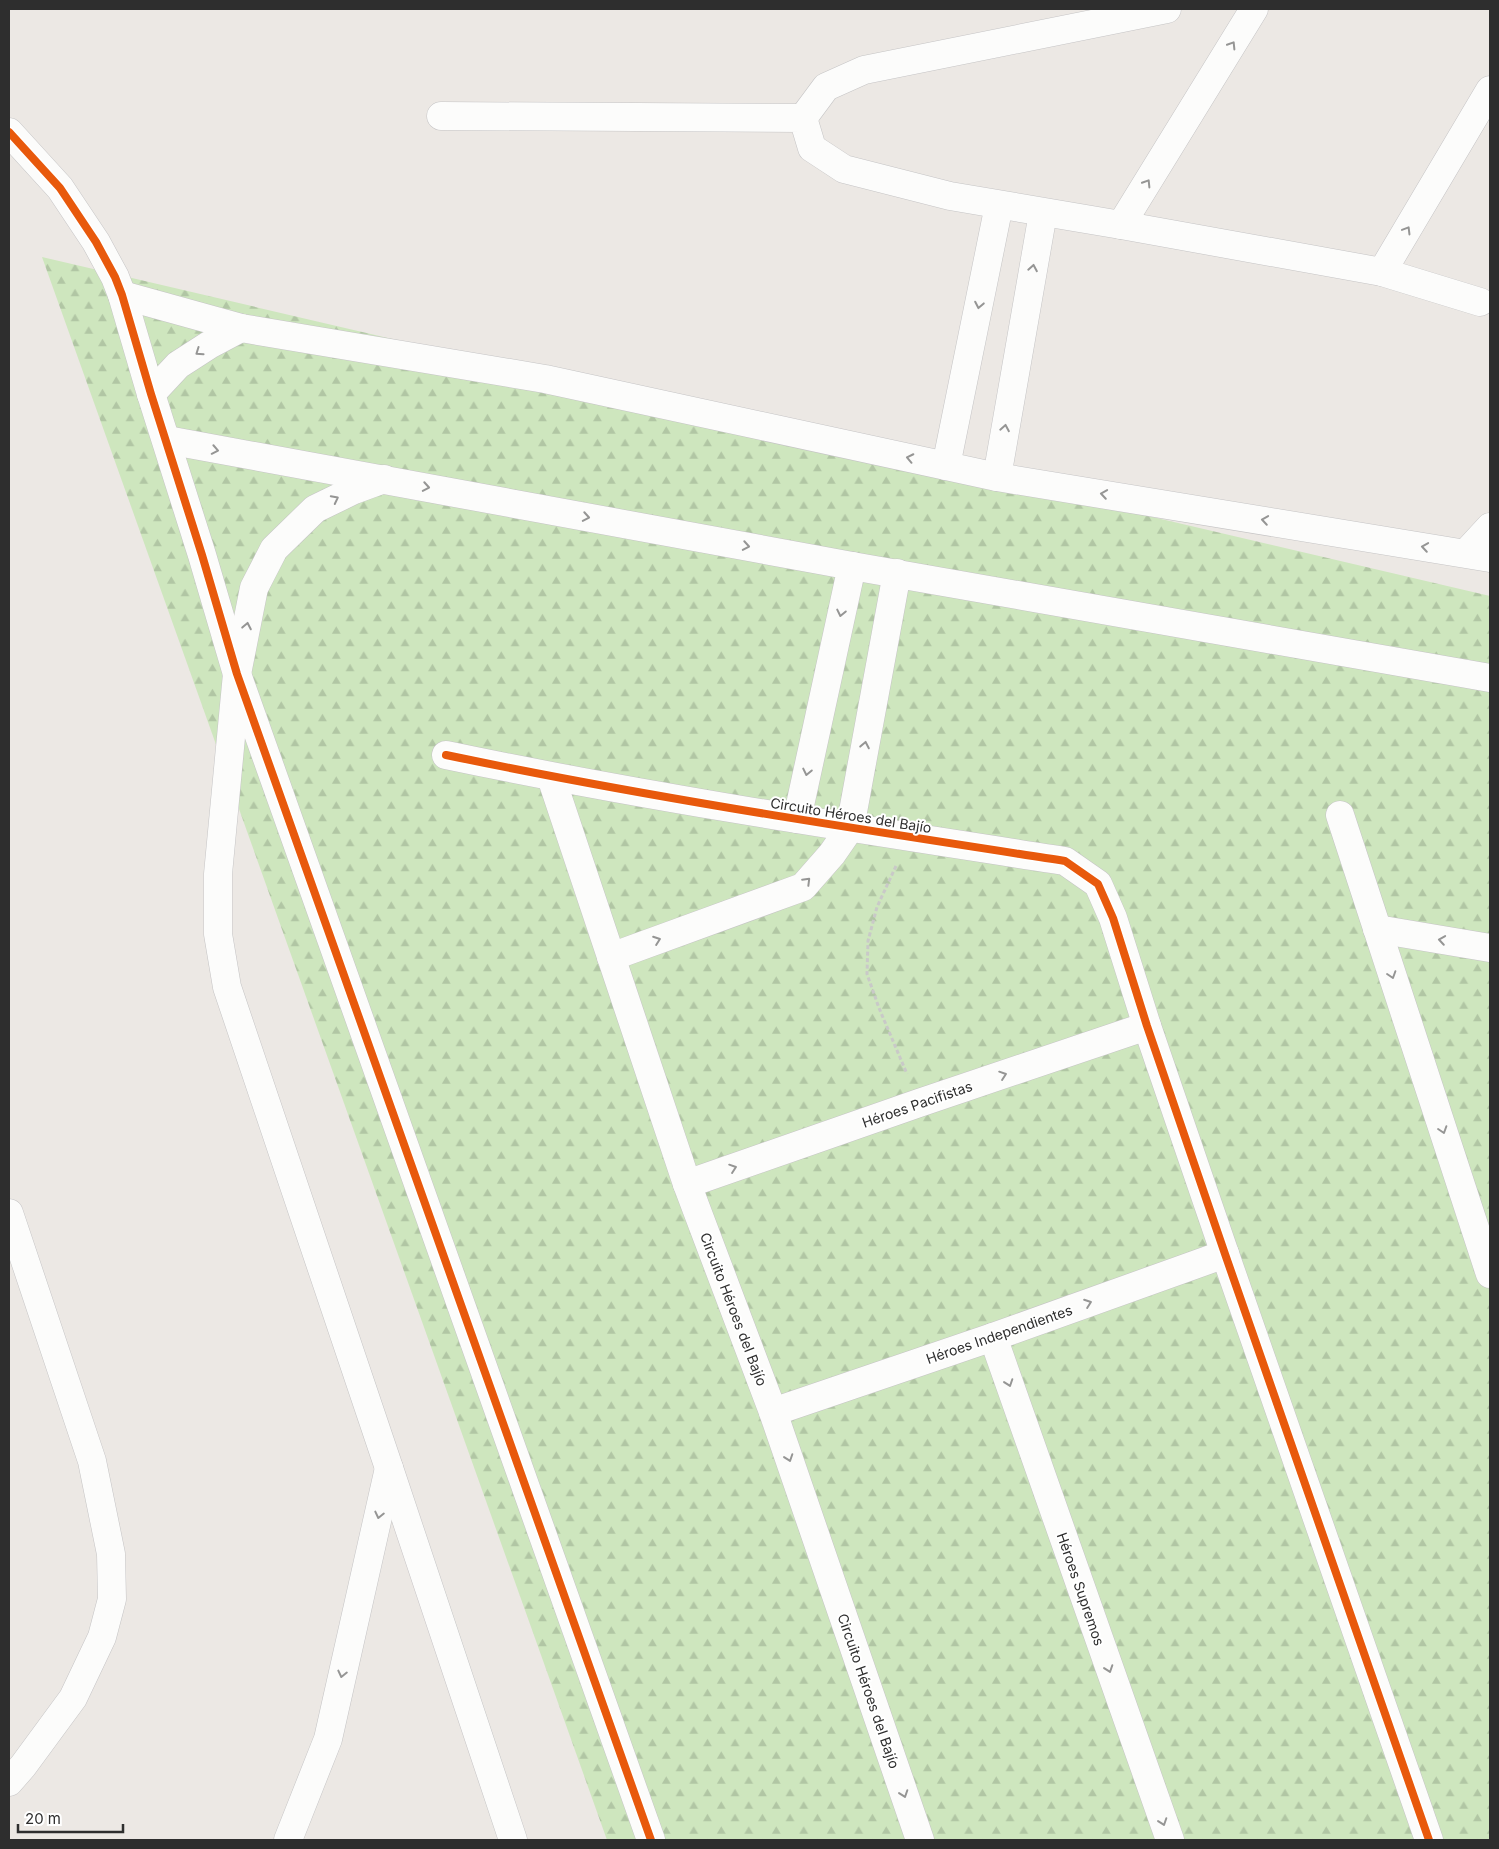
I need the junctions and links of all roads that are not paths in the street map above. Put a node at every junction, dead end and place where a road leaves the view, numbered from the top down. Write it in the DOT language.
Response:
graph roads {
  1 [pos="1167,9"];
  2 [pos="1254,9"];
  3 [pos="1490,90"];
  4 [pos="441,116"];
  5 [pos="803,118"];
  6 [pos="9,132"];
  7 [pos="999,205"];
  8 [pos="1043,212"];
  9 [pos="1121,225"];
  10 [pos="1382,272"];
  11 [pos="122,295"];
  12 [pos="1480,302"];
  13 [pos="241,328"];
  14 [pos="151,394"];
  15 [pos="167,440"];
  16 [pos="946,466"];
  17 [pos="997,476"];
  18 [pos="384,479"];
  19 [pos="1490,527"];
  20 [pos="1478,556"];
  21 [pos="852,566"];
  22 [pos="897,573"];
  23 [pos="237,674"];
  24 [pos="1490,678"];
  25 [pos="446,755"];
  26 [pos="551,777"];
  27 [pos="1340,816"];
  28 [pos="797,819"];
  29 [pos="850,828"];
  30 [pos="1377,929"];
  31 [pos="1490,948"];
  32 [pos="611,957"];
  33 [pos="1147,1026"];
  34 [pos="688,1184"];
  35 [pos="9,1213"];
  36 [pos="1225,1254"];
  37 [pos="1490,1274"];
  38 [pos="993,1337"];
  39 [pos="773,1412"];
  40 [pos="389,1468"];
  41 [pos="9,1782"];
  42 [pos="288,1840"];
  43 [pos="513,1840"];
  44 [pos="651,1840"];
  45 [pos="920,1840"];
  46 [pos="1170,1840"];
  47 [pos="1429,1840"];
  1 -- 5 [label="street"];
  9 -- 2 [label="street, one-way"];
  10 -- 3 [label="street, one-way"];
  4 -- 5 [label="street"];
  5 -- 7 [label="street"];
  6 -- 11 [label="street"];
  7 -- 8 [label="street"];
  7 -- 16 [label="street, one-way"];
  8 -- 9 [label="street"];
  17 -- 8 [label="street, one-way"];
  9 -- 10 [label="street"];
  10 -- 12 [label="street"];
  11 -- 13 [label="street"];
  11 -- 14 [label="street"];
  13 -- 14 [label="street, one-way"];
  16 -- 13 [label="street, one-way"];
  14 -- 15 [label="street"];
  15 -- 18 [label="street, one-way"];
  15 -- 23 [label="street"];
  16 -- 17 [label="street"];
  20 -- 17 [label="street, one-way"];
  18 -- 21 [label="street, one-way"];
  23 -- 18 [label="street, one-way"];
  19 -- 20 [label="street"];
  21 -- 22 [label="street"];
  21 -- 28 [label="street, one-way"];
  22 -- 24 [label="street"];
  29 -- 22 [label="street, one-way"];
  23 -- 40 [label="street"];
  23 -- 44 [label="street"];
  25 -- 26 [label="street, Circuito Héroes del Bajío"];
  26 -- 28 [label="street, Circuito Héroes del Bajío"];
  26 -- 32 [label="street, Circuito Héroes del Bajío"];
  27 -- 30 [label="street"];
  28 -- 29 [label="street, Circuito Héroes del Bajío"];
  32 -- 29 [label="street, one-way"];
  29 -- 33 [label="street, Circuito Héroes del Bajío"];
  31 -- 30 [label="street, one-way"];
  30 -- 37 [label="street, one-way"];
  32 -- 34 [label="street, Circuito Héroes del Bajío"];
  34 -- 33 [label="street, Héroes Pacifistas, one-way"];
  33 -- 36 [label="street, Circuito Héroes del Bajío"];
  34 -- 39 [label="street, Circuito Héroes del Bajío"];
  35 -- 41 [label="street"];
  38 -- 36 [label="street, Héroes Independientes, one-way"];
  36 -- 47 [label="street, Circuito Héroes del Bajío"];
  38 -- 39 [label="street, Héroes Independientes"];
  38 -- 46 [label="street, Héroes Supremos, one-way"];
  39 -- 45 [label="street, Circuito Héroes del Bajío, one-way"];
  40 -- 42 [label="street, one-way"];
  40 -- 43 [label="street"];
}
